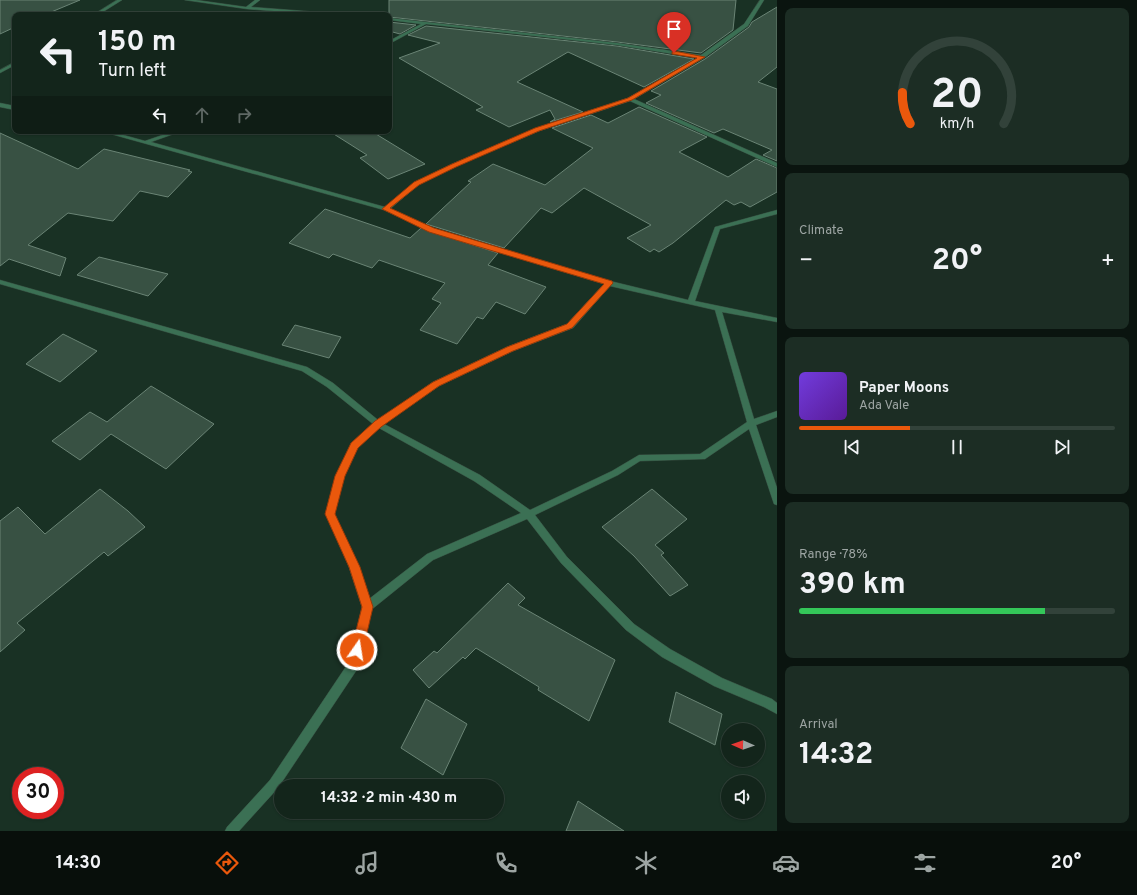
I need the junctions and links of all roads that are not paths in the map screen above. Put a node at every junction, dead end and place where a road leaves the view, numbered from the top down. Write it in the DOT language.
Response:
graph roads {
  1 [pos="120,0"];
  2 [pos="187,0"];
  3 [pos="258,0"];
  4 [pos="762,0"];
  5 [pos="247,8"];
  6 [pos="100,12"];
  7 [pos="302,12"];
  8 [pos="392,19"];
  9 [pos="425,22"];
  10 [pos="392,41"];
  11 [pos="702,57"];
  12 [pos="12,65"];
  13 [pos="0,72"];
  14 [pos="630,99"];
  15 [pos="0,105"];
  16 [pos="12,107"];
  17 [pos="115,134"];
  18 [pos="170,134"];
  19 [pos="147,142"];
  20 [pos="777,165"];
  21 [pos="386,209"];
  22 [pos="777,212"];
  23 [pos="0,282"];
  24 [pos="609,283"];
  25 [pos="691,303"];
  26 [pos="718,309"];
  27 [pos="777,320"];
  28 [pos="777,414"];
  29 [pos="751,423"];
  30 [pos="378,424"];
  31 [pos="777,501"];
  32 [pos="529,514"];
  33 [pos="367,607"];
  34 [pos="777,709"];
  35 [pos="231,831"];
  1 -- 6 [label="street"];
  2 -- 5 [label="street"];
  3 -- 5 [label="street"];
  4 -- 11 [label="street"];
  5 -- 7 [label="street"];
  8 -- 9 [label="street"];
  9 -- 10 [label="street"];
  9 -- 11 [label="street"];
  11 -- 14 [label="street"];
  12 -- 13 [label="street"];
  14 -- 20 [label="street"];
  14 -- 21 [label="street"];
  15 -- 16 [label="street"];
  17 -- 19 [label="street"];
  18 -- 19 [label="street"];
  19 -- 21 [label="street"];
  21 -- 24 [label="street"];
  22 -- 25 [label="street"];
  23 -- 30 [label="street"];
  24 -- 25 [label="street"];
  24 -- 30 [label="street"];
  25 -- 26 [label="street"];
  26 -- 27 [label="street"];
  26 -- 29 [label="street"];
  28 -- 29 [label="street"];
  29 -- 31 [label="street"];
  29 -- 32 [label="street"];
  30 -- 32 [label="street"];
  30 -- 33 [label="street"];
  32 -- 33 [label="street"];
  32 -- 34 [label="street"];
  33 -- 35 [label="street"];
}
